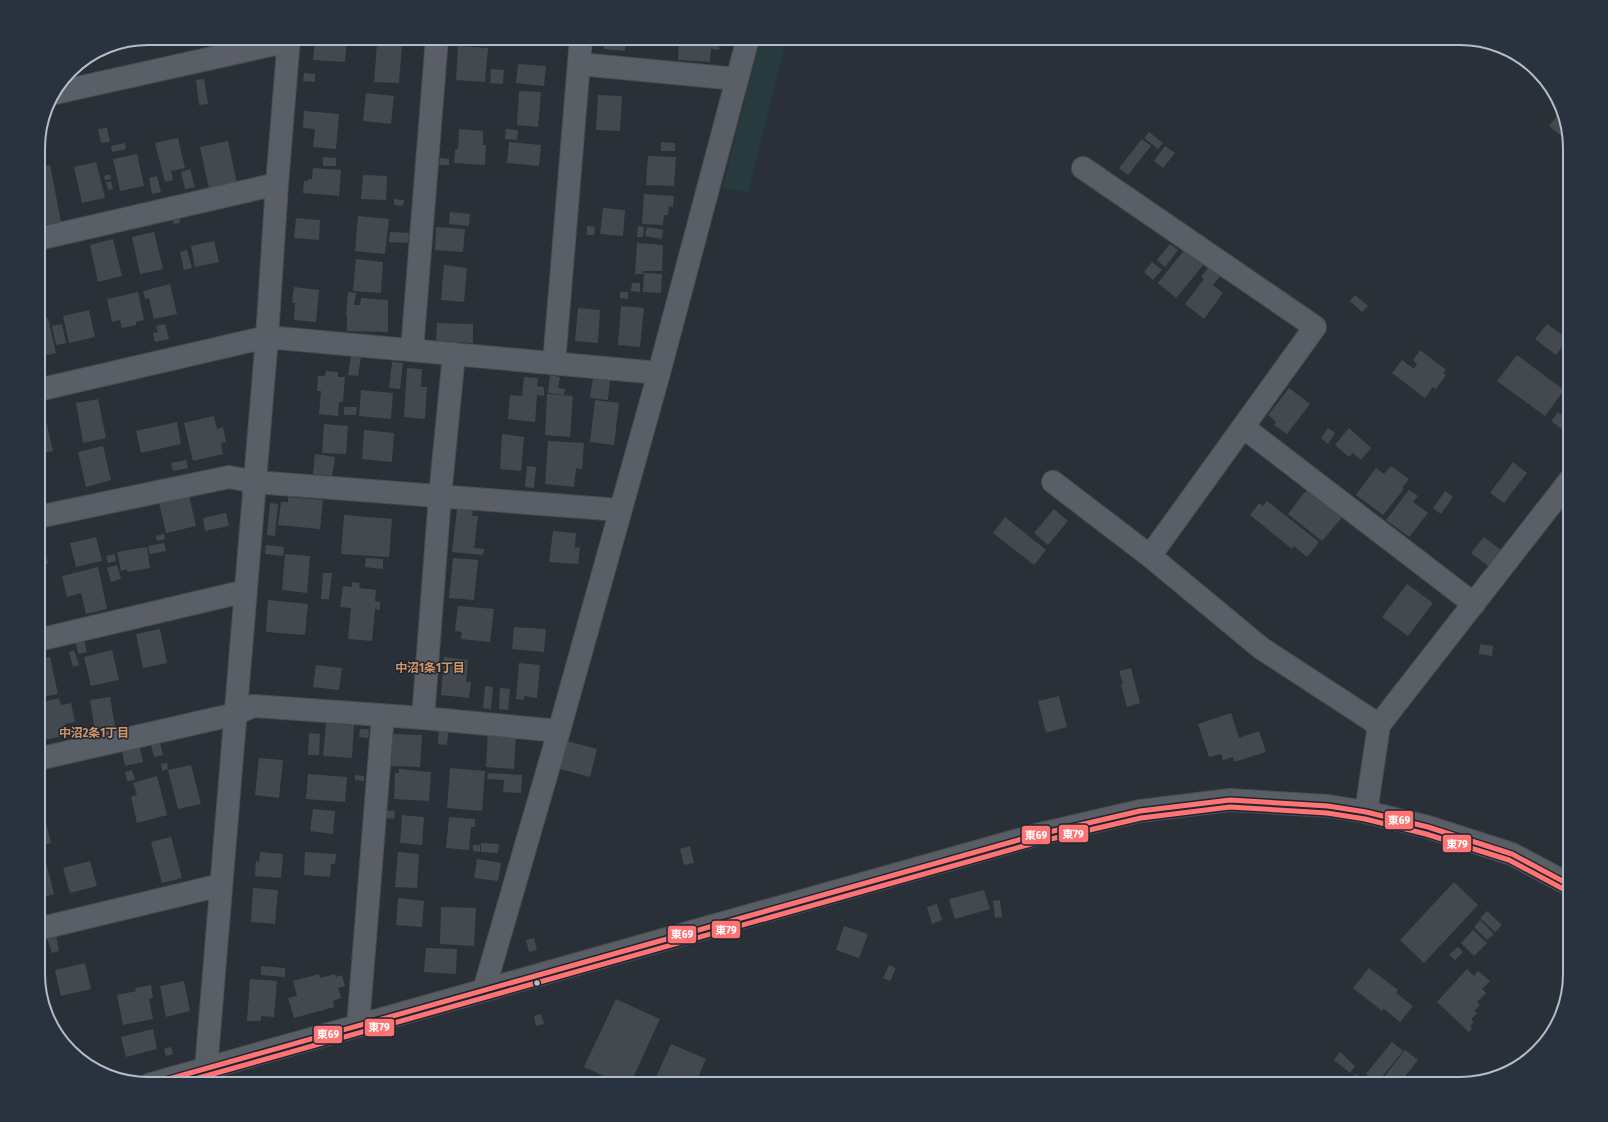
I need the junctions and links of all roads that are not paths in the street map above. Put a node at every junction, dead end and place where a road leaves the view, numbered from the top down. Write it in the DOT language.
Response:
graph roads {
  1 [pos="263,45"];
  2 [pos="289,45"];
  3 [pos="436,45"];
  4 [pos="581,45"];
  5 [pos="746,45"];
  6 [pos="579,64"];
  7 [pos="737,79"];
  8 [pos="62,91"];
  9 [pos="1083,168"];
  10 [pos="277,184"];
  11 [pos="45,237"];
  12 [pos="267,337"];
  13 [pos="412,350"];
  14 [pos="454,354"];
  15 [pos="554,363"];
  16 [pos="659,373"];
  17 [pos="45,388"];
  18 [pos="1243,427"];
  19 [pos="255,482"];
  20 [pos="1053,482"];
  21 [pos="1563,489"];
  22 [pos="440,496"];
  23 [pos="620,510"];
  24 [pos="45,516"];
  25 [pos="1150,556"];
  26 [pos="246,591"];
  27 [pos="1474,604"];
  28 [pos="45,638"];
  29 [pos="236,714"];
  30 [pos="383,715"];
  31 [pos="423,718"];
  32 [pos="1379,725"];
  33 [pos="559,731"];
  34 [pos="45,757"];
  35 [pos="1366,812"];
  36 [pos="1563,881"];
  37 [pos="221,885"];
  38 [pos="45,927"];
  39 [pos="484,990"];
  40 [pos="358,1026"];
  41 [pos="206,1068"];
  42 [pos="176,1077"];
  1 -- 8 [label="street"];
  2 -- 10 [label="street"];
  3 -- 13 [label="street"];
  4 -- 6 [label="street"];
  5 -- 7 [label="street"];
  6 -- 7 [label="street"];
  6 -- 15 [label="street"];
  7 -- 16 [label="street"];
  9 -- 18 [label="street"];
  10 -- 11 [label="street"];
  10 -- 12 [label="street"];
  12 -- 13 [label="street"];
  12 -- 17 [label="street"];
  12 -- 19 [label="street"];
  13 -- 14 [label="street"];
  14 -- 15 [label="street"];
  14 -- 22 [label="street"];
  15 -- 16 [label="street"];
  16 -- 23 [label="street"];
  18 -- 25 [label="street"];
  18 -- 27 [label="street"];
  19 -- 22 [label="street"];
  19 -- 24 [label="street"];
  19 -- 26 [label="street"];
  20 -- 25 [label="street"];
  21 -- 27 [label="street"];
  22 -- 23 [label="street"];
  22 -- 31 [label="street"];
  23 -- 33 [label="street"];
  25 -- 32 [label="street"];
  26 -- 28 [label="street"];
  26 -- 29 [label="street"];
  27 -- 32 [label="street"];
  29 -- 30 [label="street"];
  29 -- 34 [label="street"];
  29 -- 37 [label="street"];
  30 -- 31 [label="street"];
  30 -- 40 [label="street"];
  31 -- 33 [label="street"];
  32 -- 35 [label="street"];
  33 -- 39 [label="street"];
  35 -- 36 [label="street"];
  35 -- 39 [label="street"];
  37 -- 38 [label="street"];
  37 -- 41 [label="street"];
  39 -- 40 [label="street"];
  40 -- 41 [label="street"];
  41 -- 42 [label="street"];
}
